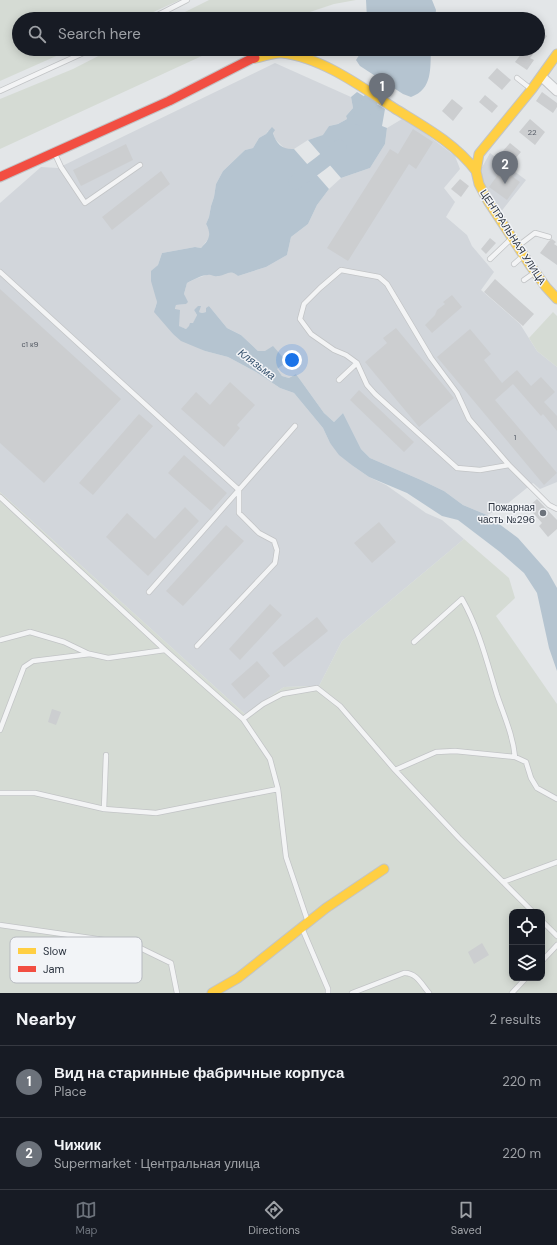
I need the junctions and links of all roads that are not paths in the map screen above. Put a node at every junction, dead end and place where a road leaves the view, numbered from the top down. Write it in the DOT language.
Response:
graph roads {
  1 [pos="187,0"];
  2 [pos="164,12"];
  3 [pos="557,54"];
  4 [pos="76,56"];
  5 [pos="266,56"];
  6 [pos="294,56"];
  7 [pos="542,77"];
  8 [pos="517,78"];
  9 [pos="532,89"];
  10 [pos="0,90"];
  11 [pos="557,91"];
  12 [pos="54,153"];
  13 [pos="467,159"];
  14 [pos="458,162"];
  15 [pos="140,165"];
  16 [pos="476,171"];
  17 [pos="1,177"];
  18 [pos="512,237"];
  19 [pos="549,237"];
  20 [pos="518,246"];
  21 [pos="524,256"];
  22 [pos="490,259"];
  23 [pos="514,264"];
  24 [pos="0,272"];
  25 [pos="535,272"];
  26 [pos="524,280"];
  27 [pos="557,299"];
  28 [pos="357,362"];
  29 [pos="339,380"];
  30 [pos="295,426"];
  31 [pos="509,465"];
  32 [pos="239,490"];
  33 [pos="0,497"];
  34 [pos="557,509"];
  35 [pos="149,592"];
  36 [pos="0,640"];
  37 [pos="414,642"];
  38 [pos="198,646"];
  39 [pos="165,650"];
  40 [pos="90,654"];
  41 [pos="244,719"];
  42 [pos="0,730"];
  43 [pos="106,755"];
  44 [pos="515,757"];
  45 [pos="395,770"];
  46 [pos="278,789"];
  47 [pos="0,793"];
  48 [pos="557,799"];
  49 [pos="104,809"];
  50 [pos="557,862"];
  51 [pos="384,869"];
  52 [pos="503,882"];
  53 [pos="530,909"];
  54 [pos="304,924"];
  55 [pos="545,924"];
  56 [pos="0,925"];
  57 [pos="557,936"];
  58 [pos="83,937"];
  59 [pos="557,945"];
  60 [pos="142,949"];
  61 [pos="545,958"];
  62 [pos="523,981"];
  63 [pos="177,993"];
  64 [pos="212,993"];
  65 [pos="328,993"];
  66 [pos="352,993"];
  67 [pos="429,993"];
  68 [pos="512,993"];
  1 -- 2 [label="lane"];
  3 -- 7 [label="street"];
  4 -- 10 [label="lane"];
  5 -- 12 [label="street"];
  6 -- 13 [label="street"];
  7 -- 9 [label="street"];
  7 -- 11 [label="street"];
  8 -- 9 [label="lane"];
  9 -- 16 [label="street"];
  12 -- 15 [label="lane"];
  12 -- 17 [label="street"];
  13 -- 14 [label="lane"];
  13 -- 16 [label="street"];
  16 -- 18 [label="street, ЦЕНТРАЛЬНАЯ УЛИЦА"];
  18 -- 20 [label="street, ЦЕНТРАЛЬНАЯ УЛИЦА"];
  18 -- 22 [label="lane"];
  19 -- 20 [label="lane"];
  20 -- 21 [label="street, ЦЕНТРАЛЬНАЯ УЛИЦА"];
  21 -- 23 [label="lane"];
  21 -- 25 [label="street, ЦЕНТРАЛЬНАЯ УЛИЦА"];
  24 -- 32 [label="lane"];
  25 -- 26 [label="lane"];
  25 -- 27 [label="street, ЦЕНТРАЛЬНАЯ УЛИЦА"];
  28 -- 29 [label="lane"];
  28 -- 31 [label="lane"];
  28 -- 31 [label="lane"];
  30 -- 32 [label="lane"];
  31 -- 34 [label="lane"];
  32 -- 35 [label="lane"];
  32 -- 38 [label="lane"];
  33 -- 39 [label="lane"];
  36 -- 40 [label="lane"];
  37 -- 44 [label="lane"];
  39 -- 40 [label="lane"];
  39 -- 41 [label="lane"];
  40 -- 42 [label="lane"];
  41 -- 45 [label="lane"];
  41 -- 46 [label="lane"];
  43 -- 49 [label="lane"];
  44 -- 45 [label="lane"];
  44 -- 48 [label="lane"];
  45 -- 52 [label="lane"];
  46 -- 49 [label="lane"];
  46 -- 54 [label="lane"];
  47 -- 49 [label="lane"];
  50 -- 52 [label="lane"];
  51 -- 54 [label="street"];
  52 -- 53 [label="lane"];
  54 -- 64 [label="street"];
  54 -- 65 [label="lane"];
  55 -- 57 [label="lane"];
  56 -- 58 [label="lane"];
  59 -- 61 [label="lane"];
  60 -- 63 [label="lane"];
  62 -- 68 [label="lane"];
  66 -- 67 [label="lane"];
}
